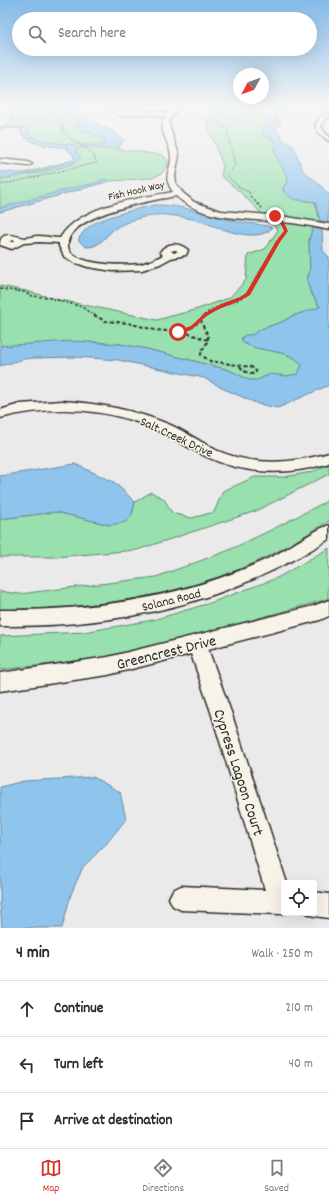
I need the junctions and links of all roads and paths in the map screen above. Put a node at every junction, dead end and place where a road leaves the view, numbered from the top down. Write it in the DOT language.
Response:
graph roads {
  1 [pos="89,151"];
  2 [pos="175,151"];
  3 [pos="233,151"];
  4 [pos="0,161"];
  5 [pos="28,164"];
  6 [pos="0,185"];
  7 [pos="179,193"];
  8 [pos="280,219"];
  9 [pos="329,227"];
  10 [pos="64,240"];
  11 [pos="25,241"];
  12 [pos="169,255"];
  13 [pos="0,289"];
  14 [pos="200,320"];
  15 [pos="178,332"];
  16 [pos="208,340"];
  17 [pos="239,366"];
  18 [pos="0,414"];
  19 [pos="329,458"];
  20 [pos="329,531"];
  21 [pos="329,608"];
  22 [pos="0,618"];
  23 [pos="197,644"];
  24 [pos="0,682"];
  25 [pos="181,898"];
  26 [pos="281,899"];
  27 [pos="281,902"];
  28 [pos="317,904"];
  29 [pos="329,906"];
  1 -- 6 [label="path"];
  2 -- 7 [label="street"];
  3 -- 8 [label="path"];
  4 -- 5 [label="street"];
  7 -- 8 [label="street"];
  7 -- 10 [label="street, Fish Hook Way"];
  8 -- 9 [label="street"];
  8 -- 14 [label="path"];
  10 -- 11 [label="street"];
  10 -- 12 [label="street"];
  13 -- 15 [label="path"];
  14 -- 15 [label="path"];
  14 -- 16 [label="path"];
  15 -- 16 [label="path"];
  16 -- 17 [label="path"];
  17 -- 17 [label="path"];
  18 -- 19 [label="street, Salt Creek Drive"];
  20 -- 22 [label="street, Solana Road"];
  21 -- 23 [label="street, Greencrest Drive"];
  23 -- 24 [label="street, Greencrest Drive"];
  23 -- 26 [label="street, Cypress Lagoon Court"];
  25 -- 27 [label="street, Cypress Lagoon Court"];
  28 -- 29 [label="street"];
}
